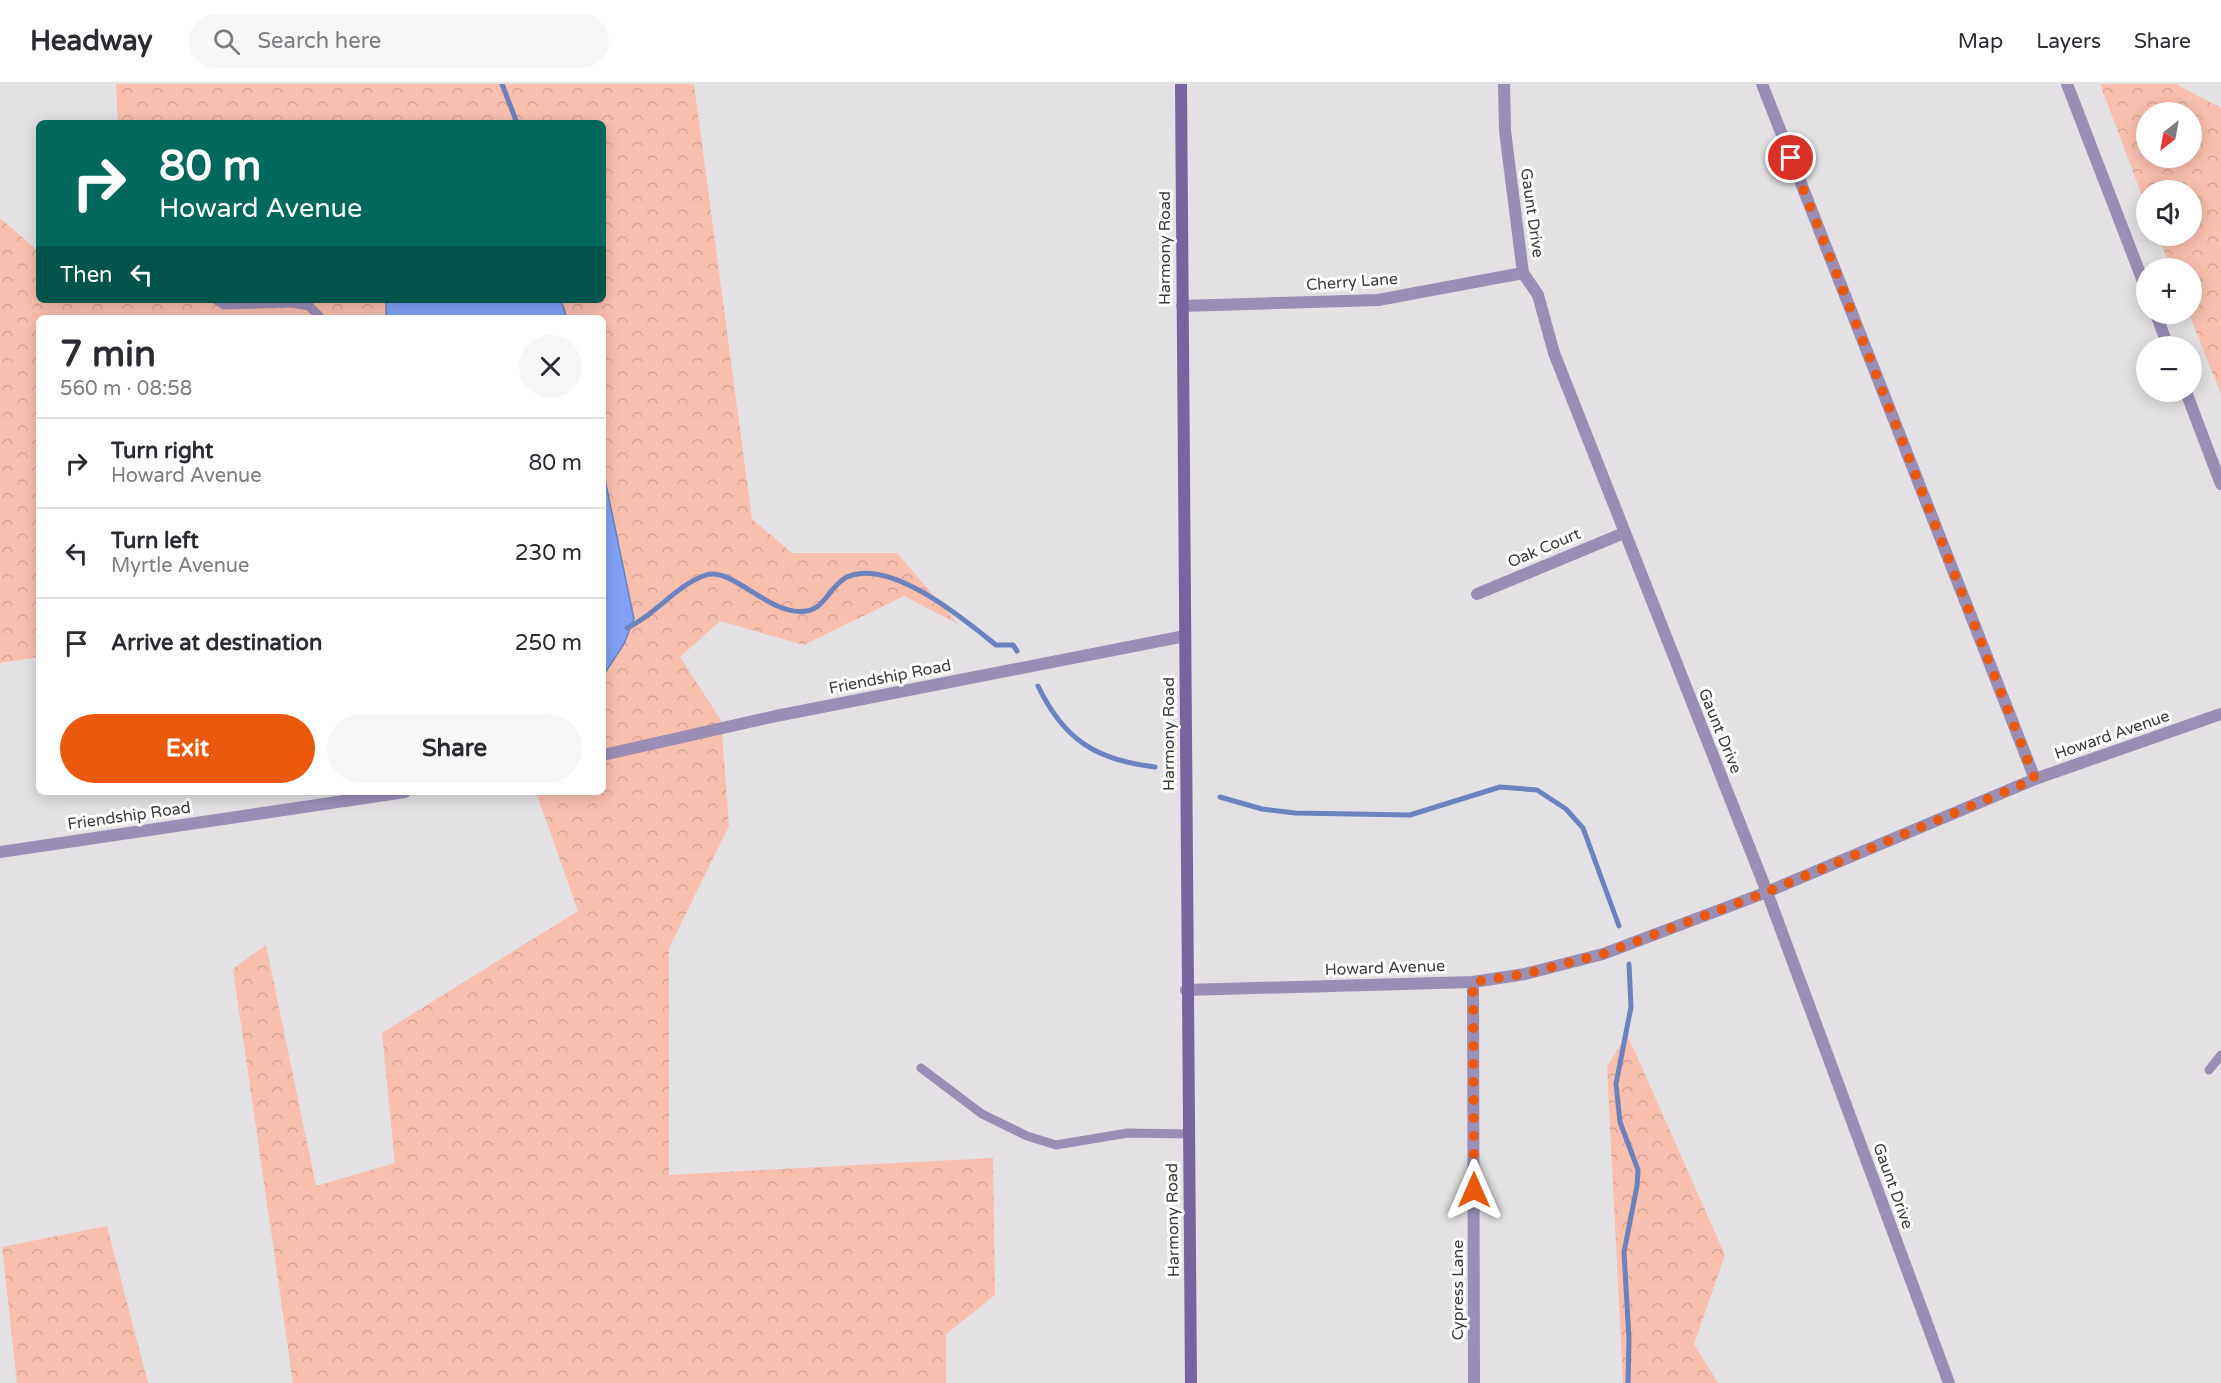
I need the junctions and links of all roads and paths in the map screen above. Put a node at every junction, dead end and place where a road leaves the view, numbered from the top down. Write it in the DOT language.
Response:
graph roads {
  1 [pos="1181,84"];
  2 [pos="1504,84"];
  3 [pos="1762,84"];
  4 [pos="2067,84"];
  5 [pos="2136,264"];
  6 [pos="1523,273"];
  7 [pos="222,303"];
  8 [pos="292,303"];
  9 [pos="292,303"];
  10 [pos="1182,306"];
  11 [pos="318,315"];
  12 [pos="2190,402"];
  13 [pos="2218,468"];
  14 [pos="2221,484"];
  15 [pos="1624,532"];
  16 [pos="1477,594"];
  17 [pos="1185,636"];
  18 [pos="2221,714"];
  19 [pos="606,754"];
  20 [pos="2035,779"];
  21 [pos="385,795"];
  22 [pos="0,852"];
  23 [pos="1767,892"];
  24 [pos="1473,982"];
  25 [pos="1186,990"];
  26 [pos="2221,1055"];
  27 [pos="921,1068"];
  28 [pos="2209,1070"];
  29 [pos="1188,1134"];
  30 [pos="1191,1383"];
  31 [pos="1474,1383"];
  32 [pos="1949,1383"];
  1 -- 10 [label="main road, Harmony Road"];
  2 -- 6 [label="street, Gaunt Drive"];
  3 -- 20 [label="street"];
  4 -- 5 [label="street"];
  6 -- 10 [label="street, Cherry Lane"];
  6 -- 15 [label="street, Gaunt Drive"];
  7 -- 9 [label="lane"];
  8 -- 11 [label="lane"];
  10 -- 17 [label="main road, Harmony Road"];
  12 -- 13 [label="street"];
  13 -- 14 [label="street"];
  15 -- 16 [label="street, Oak Court"];
  15 -- 23 [label="street, Gaunt Drive"];
  17 -- 19 [label="street, Friendship Road"];
  17 -- 25 [label="main road, Harmony Road"];
  18 -- 20 [label="street, Howard Avenue"];
  20 -- 23 [label="street, Howard Avenue"];
  21 -- 22 [label="street, Friendship Road"];
  23 -- 24 [label="street, Howard Avenue"];
  23 -- 32 [label="street, Gaunt Drive"];
  24 -- 25 [label="street, Howard Avenue"];
  24 -- 31 [label="street, Cypress Lane"];
  25 -- 29 [label="main road, Harmony Road"];
  26 -- 28 [label="lane"];
  27 -- 29 [label="lane"];
  29 -- 30 [label="main road, Harmony Road"];
}
